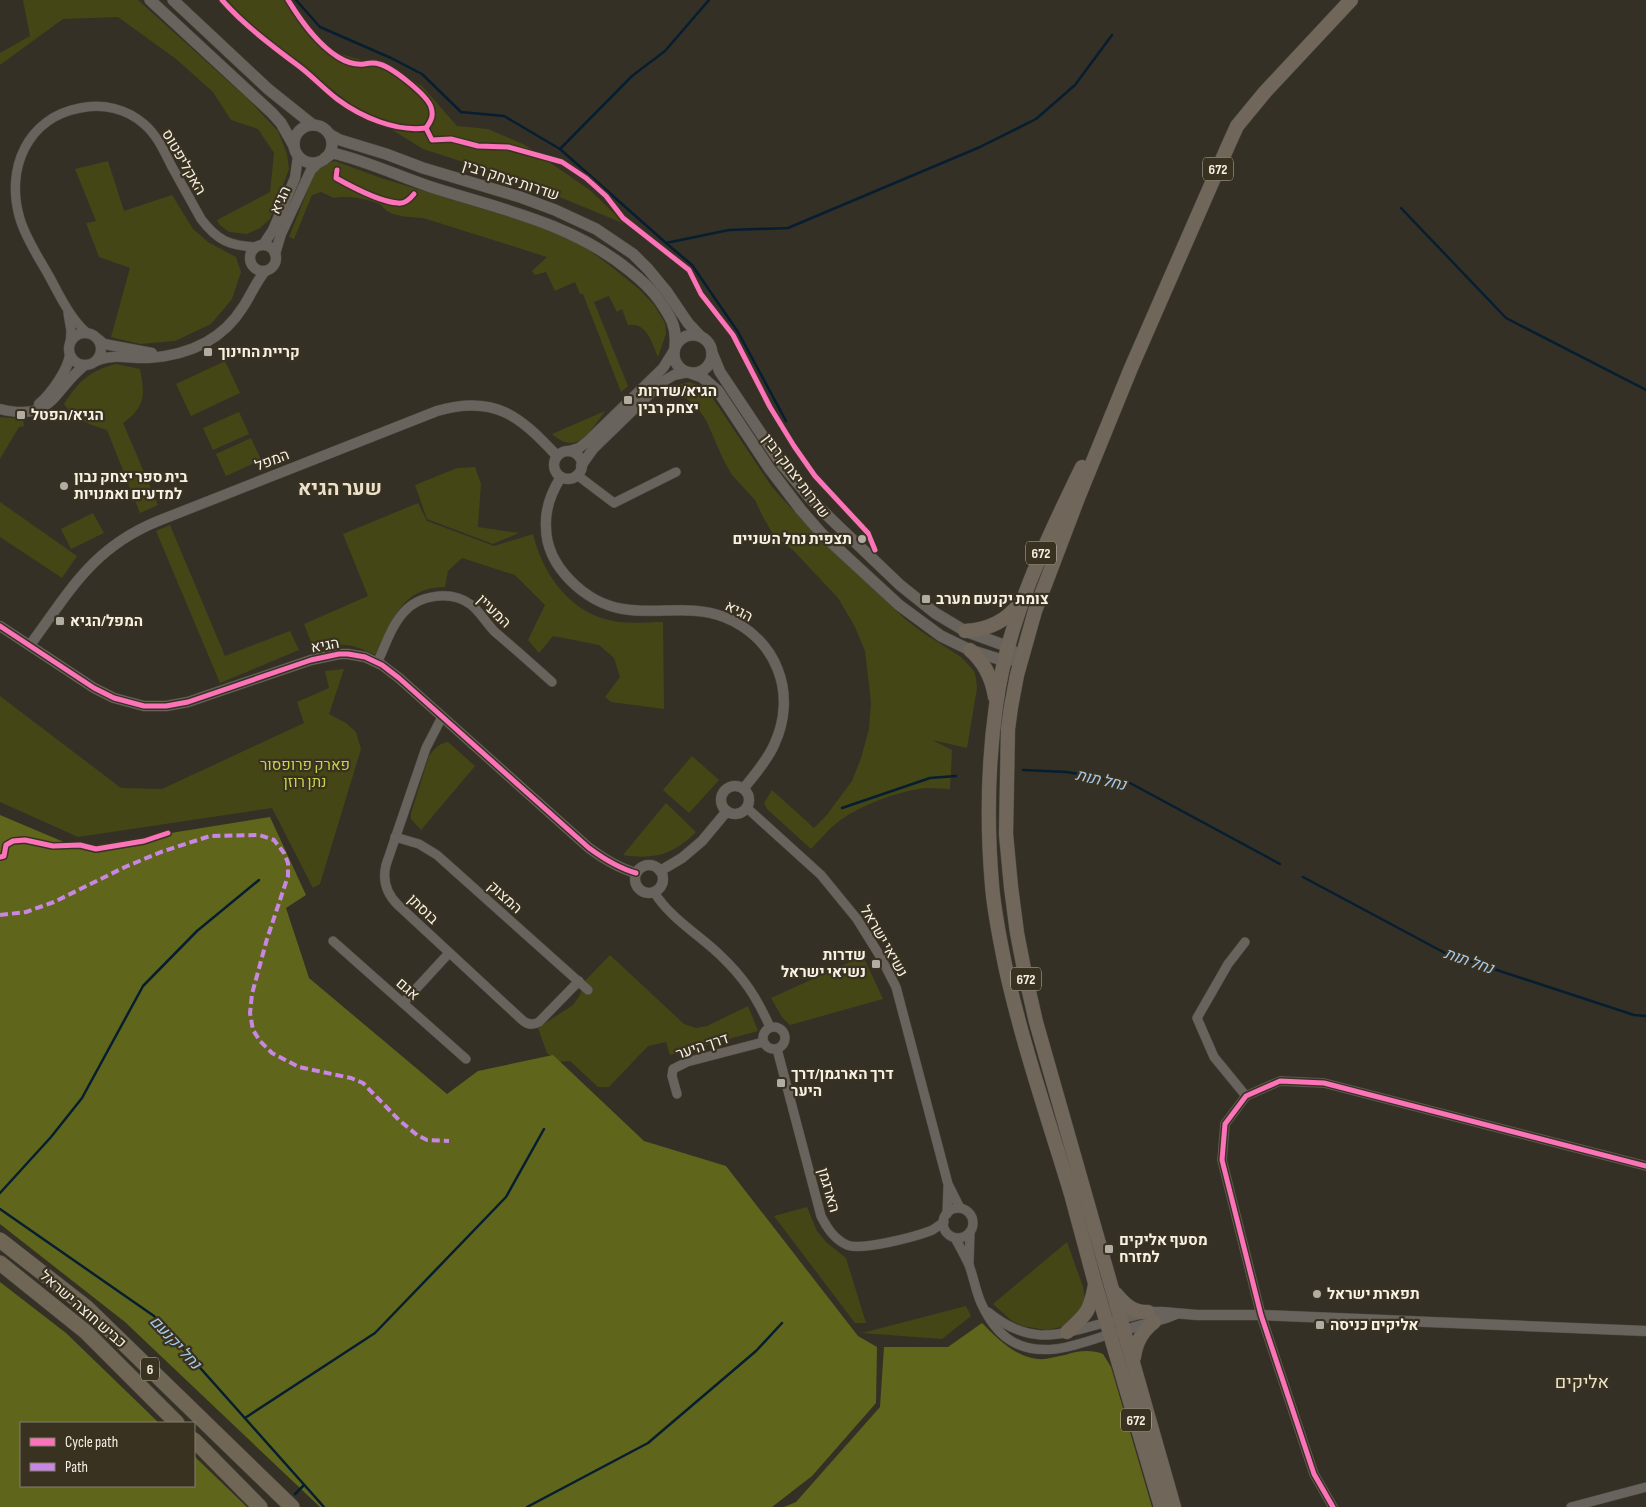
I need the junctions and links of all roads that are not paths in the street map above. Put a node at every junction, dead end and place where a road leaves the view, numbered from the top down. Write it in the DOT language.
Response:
graph roads {
  1 [pos="150,0"];
  2 [pos="173,0"];
  3 [pos="1352,0"];
  4 [pos="313,125"];
  5 [pos="329,134"];
  6 [pos="296,151"];
  7 [pos="322,160"];
  8 [pos="259,246"];
  9 [pos="275,254"];
  10 [pos="252,266"];
  11 [pos="265,271"];
  12 [pos="247,300"];
  13 [pos="64,303"];
  14 [pos="87,333"];
  15 [pos="700,336"];
  16 [pos="98,339"];
  17 [pos="70,344"];
  18 [pos="674,348"];
  19 [pos="712,353"];
  20 [pos="70,355"];
  21 [pos="162,356"];
  22 [pos="96,361"];
  23 [pos="86,365"];
  24 [pos="1131,368"];
  25 [pos="690,372"];
  26 [pos="0,408"];
  27 [pos="31,411"];
  28 [pos="569,451"];
  29 [pos="557,456"];
  30 [pos="579,470"];
  31 [pos="676,472"];
  32 [pos="561,476"];
  33 [pos="1024,596"];
  34 [pos="0,626"];
  35 [pos="965,631"];
  36 [pos="30,646"];
  37 [pos="1009,647"];
  38 [pos="970,650"];
  39 [pos="1021,658"];
  40 [pos="1005,661"];
  41 [pos="377,663"];
  42 [pos="552,682"];
  43 [pos="996,704"];
  44 [pos="442,717"];
  45 [pos="744,788"];
  46 [pos="747,808"];
  47 [pos="727,811"];
  48 [pos="395,837"];
  49 [pos="660,871"];
  50 [pos="636,873"];
  51 [pos="654,892"];
  52 [pos="332,941"];
  53 [pos="1245,942"];
  54 [pos="449,953"];
  55 [pos="579,981"];
  56 [pos="588,990"];
  57 [pos="403,1003"];
  58 [pos="770,1027"];
  59 [pos="763,1042"];
  60 [pos="777,1049"];
  61 [pos="466,1059"];
  62 [pos="677,1094"];
  63 [pos="1246,1096"];
  64 [pos="1646,1166"];
  65 [pos="948,1184"];
  66 [pos="960,1208"];
  67 [pos="945,1218"];
  68 [pos="931,1230"];
  69 [pos="970,1232"];
  70 [pos="952,1236"];
  71 [pos="0,1240"];
  72 [pos="0,1263"];
  73 [pos="969,1266"];
  74 [pos="1095,1284"];
  75 [pos="1114,1292"];
  76 [pos="984,1308"];
  77 [pos="1261,1315"];
  78 [pos="1151,1317"];
  79 [pos="1123,1324"];
  80 [pos="1109,1328"];
  81 [pos="1646,1331"];
  82 [pos="1067,1332"];
  83 [pos="1134,1360"];
  84 [pos="176,1422"];
  85 [pos="195,1441"];
  86 [pos="1646,1487"];
  87 [pos="260,1507"];
  88 [pos="292,1507"];
  89 [pos="1161,1507"];
  90 [pos="1174,1507"];
  91 [pos="1333,1507"];
  92 [pos="1571,1507"];
  1 -- 6 [label="main road"];
  2 -- 4 [label="main road"];
  3 -- 24 [label="main road, 672"];
  4 -- 5 [label="main road"];
  4 -- 6 [label="main road"];
  5 -- 7 [label="main road"];
  5 -- 15 [label="main road, שדרות יצחק רבין"];
  6 -- 7 [label="main road"];
  6 -- 8 [label="street, הגיא"];
  7 -- 9 [label="street, הגיא"];
  7 -- 18 [label="main road, שדרות יצחק רבין"];
  8 -- 9 [label="street"];
  8 -- 10 [label="street"];
  8 -- 13 [label="street, האקליפטוס"];
  9 -- 11 [label="street"];
  10 -- 11 [label="street"];
  10 -- 12 [label="street"];
  11 -- 12 [label="street"];
  12 -- 21 [label="street"];
  13 -- 14 [label="street, האקליפטוס"];
  13 -- 17 [label="street, האקליפטוס"];
  14 -- 16 [label="street"];
  14 -- 17 [label="street"];
  15 -- 18 [label="main road"];
  15 -- 19 [label="main road"];
  16 -- 21 [label="street"];
  16 -- 22 [label="street"];
  17 -- 20 [label="street"];
  18 -- 25 [label="main road"];
  18 -- 28 [label="street"];
  19 -- 25 [label="main road"];
  19 -- 35 [label="main road, שדרות יצחק רבין"];
  20 -- 23 [label="street"];
  20 -- 27 [label="street"];
  21 -- 22 [label="street"];
  22 -- 23 [label="street"];
  23 -- 27 [label="street"];
  24 -- 33 [label="main road, 672"];
  24 -- 39 [label="main road, 672"];
  25 -- 30 [label="street"];
  25 -- 38 [label="main road, שדרות יצחק רבין"];
  26 -- 27 [label="street"];
  28 -- 29 [label="street"];
  28 -- 30 [label="street"];
  29 -- 32 [label="street"];
  29 -- 36 [label="street, המפל"];
  30 -- 31 [label="street"];
  30 -- 32 [label="street"];
  32 -- 45 [label="street, הגיא"];
  33 -- 35 [label="main road"];
  33 -- 37 [label="main road, 672"];
  34 -- 36 [label="street, הגיא"];
  35 -- 37 [label="main road, שדרות יצחק רבין"];
  36 -- 41 [label="street, הגיא"];
  37 -- 39 [label="main road, שדרות יצחק רבין"];
  37 -- 40 [label="main road, 672"];
  38 -- 40 [label="main road, שדרות יצחק רבין"];
  38 -- 43 [label="main road"];
  39 -- 40 [label="main road, שדרות יצחק רבין"];
  39 -- 75 [label="main road, 672"];
  40 -- 43 [label="main road, 672"];
  41 -- 42 [label="street, המעיין"];
  41 -- 44 [label="street, הגיא"];
  43 -- 74 [label="main road, 672"];
  44 -- 48 [label="street, בוסתן"];
  44 -- 50 [label="street, הגיא"];
  45 -- 46 [label="street"];
  45 -- 47 [label="street"];
  46 -- 47 [label="street"];
  46 -- 65 [label="street, נשיאי ישראל"];
  47 -- 49 [label="street"];
  48 -- 54 [label="street, בוסתן"];
  48 -- 55 [label="street, המצוק"];
  49 -- 50 [label="street"];
  49 -- 51 [label="street"];
  50 -- 51 [label="street"];
  51 -- 58 [label="street"];
  52 -- 57 [label="street, אגם"];
  53 -- 63 [label="street"];
  54 -- 55 [label="street, בוסתן"];
  54 -- 57 [label="street"];
  55 -- 56 [label="street, המצוק"];
  57 -- 61 [label="street, אגם"];
  58 -- 59 [label="street"];
  58 -- 60 [label="street"];
  59 -- 60 [label="street"];
  59 -- 62 [label="street, דרך היער"];
  60 -- 68 [label="street, הארגמן"];
  63 -- 64 [label="street"];
  63 -- 77 [label="street"];
  65 -- 66 [label="street, נשיאי ישראל"];
  65 -- 67 [label="street, נשיאי ישראל"];
  66 -- 67 [label="street"];
  66 -- 69 [label="street, נשיאי ישראל"];
  67 -- 68 [label="street, הארגמן"];
  67 -- 70 [label="street, נשיאי ישראל"];
  68 -- 70 [label="street, הארגמן"];
  69 -- 70 [label="street"];
  69 -- 73 [label="street, נשיאי ישראל"];
  70 -- 73 [label="street, נשיאי ישראל"];
  71 -- 88 [label="highway, כביש חוצה ישראל / 6"];
  72 -- 84 [label="highway, כביש חוצה ישראל / 6"];
  73 -- 76 [label="street, נשיאי ישראל"];
  74 -- 80 [label="main road, 672"];
  74 -- 82 [label="main road"];
  75 -- 78 [label="main road"];
  75 -- 79 [label="main road, 672"];
  76 -- 80 [label="street, נשיאי ישראל"];
  76 -- 82 [label="street"];
  77 -- 78 [label="street"];
  77 -- 81 [label="street"];
  77 -- 91 [label="street"];
  78 -- 79 [label="street"];
  78 -- 83 [label="main road"];
  79 -- 80 [label="street"];
  79 -- 83 [label="main road, 672"];
  80 -- 82 [label="street"];
  80 -- 89 [label="main road, 672"];
  83 -- 90 [label="main road, 672"];
  85 -- 87 [label="highway"];
  86 -- 92 [label="street"];
}
